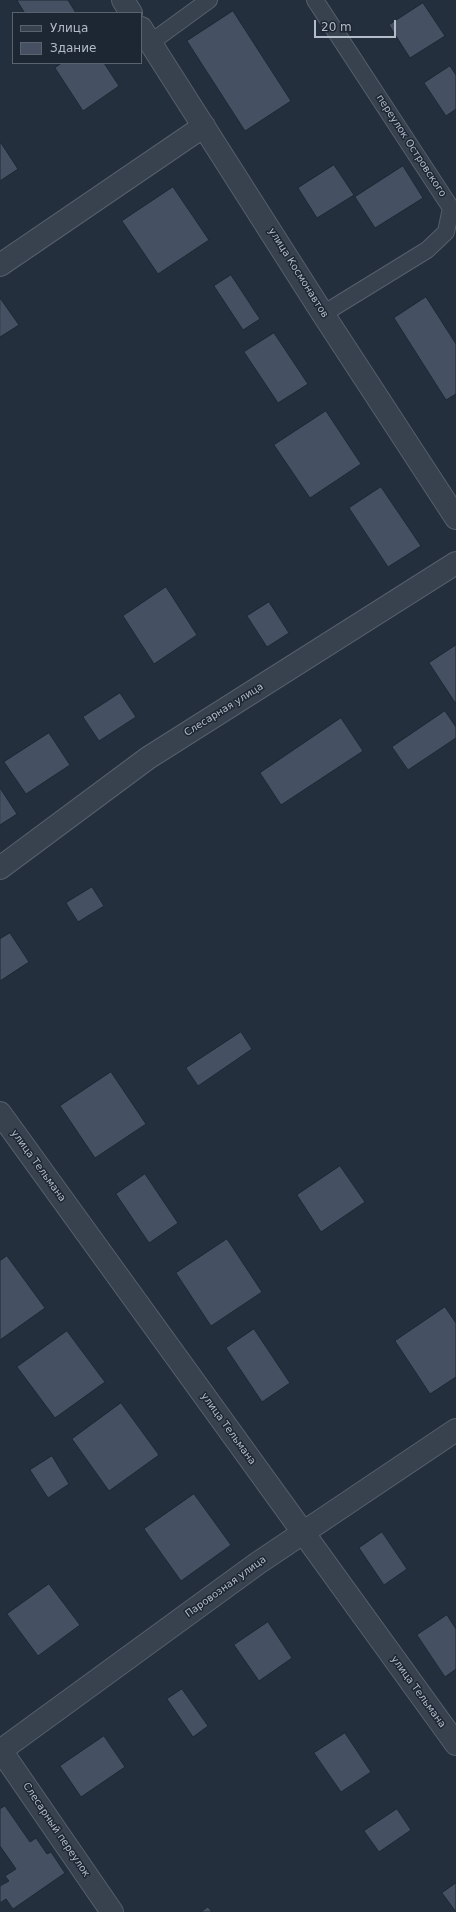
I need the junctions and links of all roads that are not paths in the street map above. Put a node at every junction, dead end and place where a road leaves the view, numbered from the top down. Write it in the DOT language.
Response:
graph roads {
  1 [pos="123,0"];
  2 [pos="209,0"];
  3 [pos="315,0"];
  4 [pos="130,12"];
  5 [pos="146,36"];
  6 [pos="204,126"];
  7 [pos="0,265"];
  8 [pos="323,314"];
  9 [pos="456,518"];
  10 [pos="456,563"];
  11 [pos="0,868"];
  12 [pos="0,1113"];
  13 [pos="456,1430"];
  14 [pos="302,1532"];
  15 [pos="456,1744"];
  16 [pos="0,1750"];
  17 [pos="112,1912"];
  1 -- 4 [label="street"];
  2 -- 5 [label="lane"];
  3 -- 8 [label="lane, переулок Островского"];
  5 -- 6 [label="street, улица Космонавтов"];
  6 -- 7 [label="street"];
  6 -- 8 [label="street, улица Космонавтов"];
  8 -- 9 [label="street, улица Космонавтов"];
  10 -- 11 [label="street, Слесарная улица"];
  12 -- 14 [label="street, улица Тельмана"];
  13 -- 14 [label="street, Паровозная улица"];
  14 -- 15 [label="street, улица Тельмана"];
  14 -- 16 [label="street, Паровозная улица"];
  16 -- 17 [label="street, Слесарный переулок"];
}
